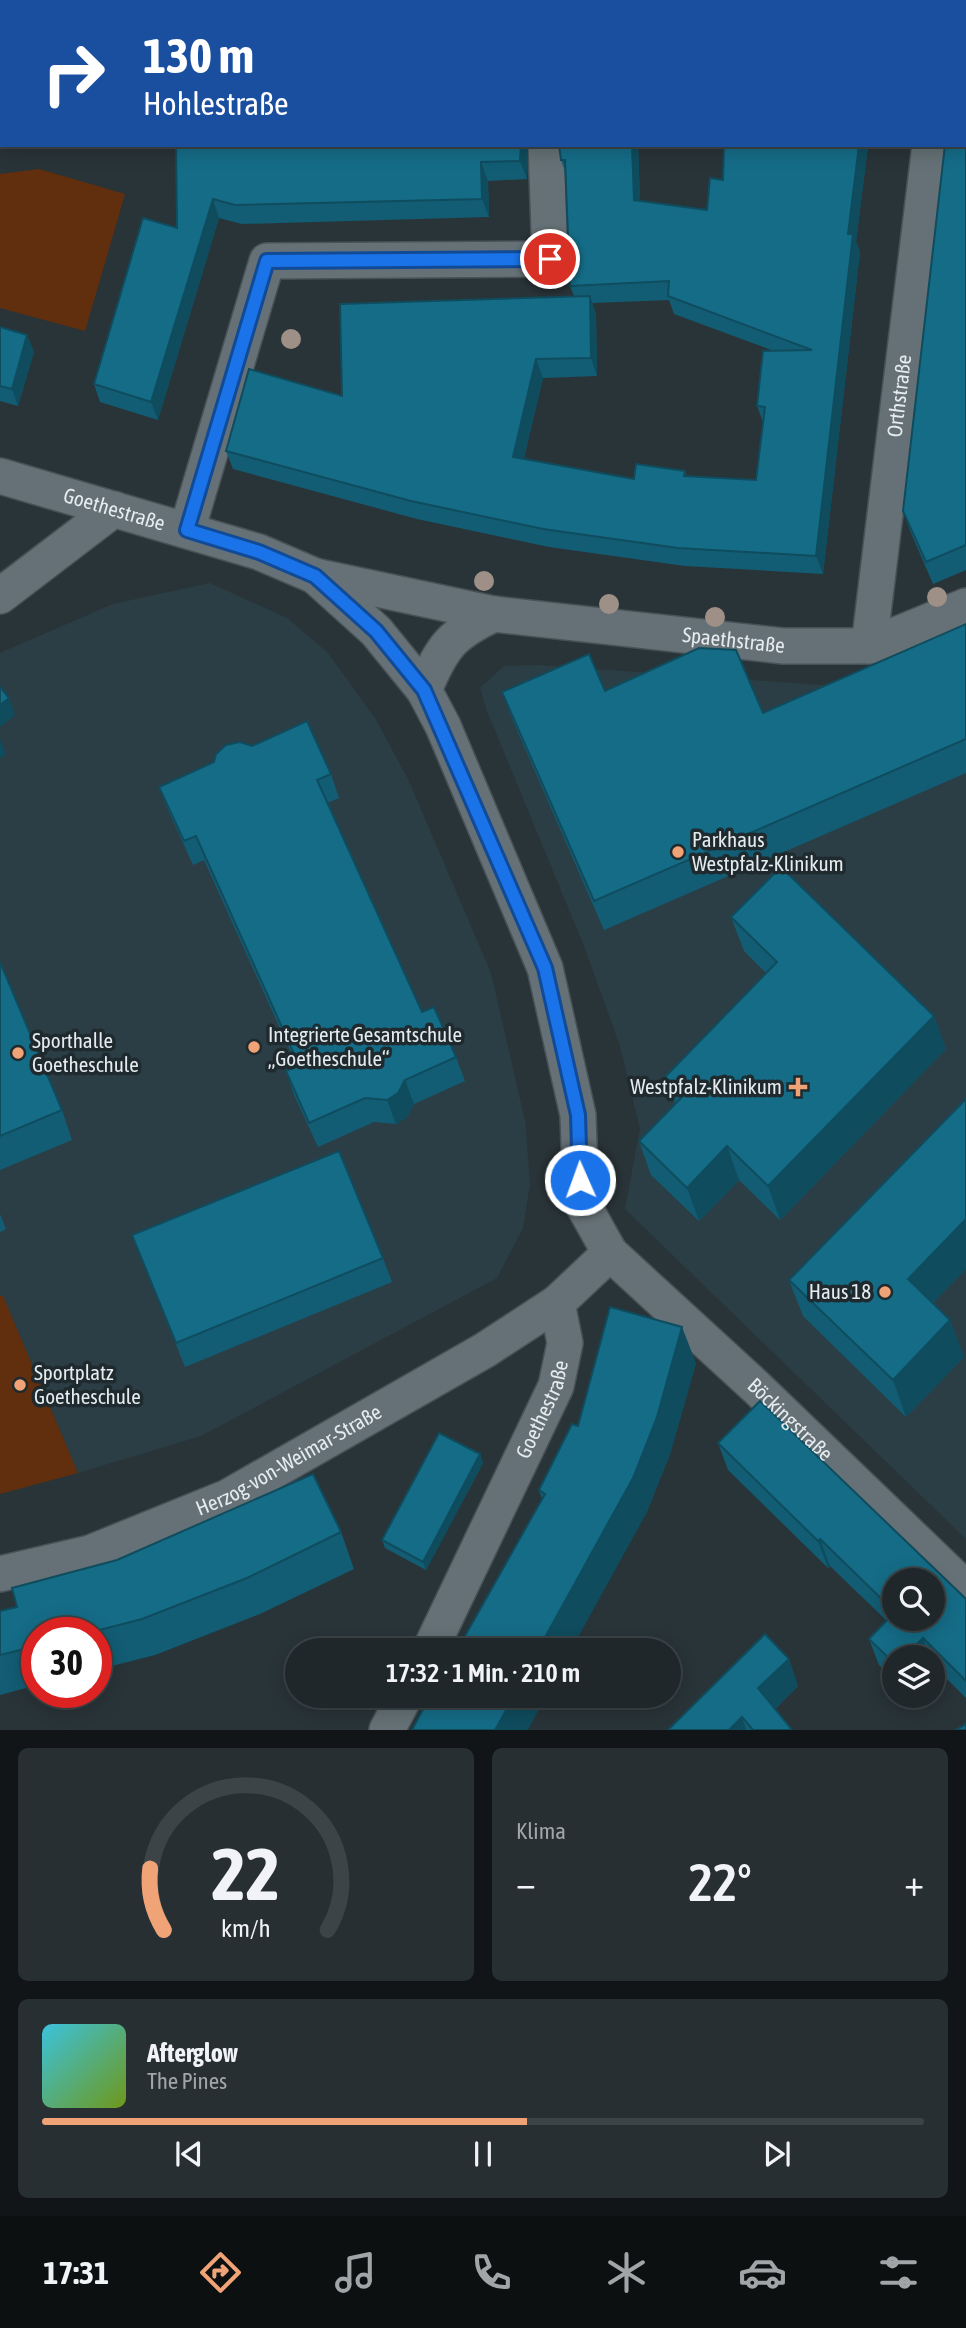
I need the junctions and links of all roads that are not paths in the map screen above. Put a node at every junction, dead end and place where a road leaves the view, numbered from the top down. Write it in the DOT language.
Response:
graph roads {
  1 [pos="546,147"];
  2 [pos="930,147"];
  3 [pos="0,476"];
  4 [pos="114,509"];
  5 [pos="187,530"];
  6 [pos="315,576"];
  7 [pos="0,596"];
  8 [pos="966,606"];
  9 [pos="494,614"];
  10 [pos="869,646"];
  11 [pos="424,690"];
  12 [pos="610,1253"];
  13 [pos="556,1303"];
  14 [pos="0,1574"];
  15 [pos="966,1590"];
  16 [pos="436,1638"];
  17 [pos="399,1708"];
  18 [pos="387,1730"];
  1 -- 5 [label="street"];
  2 -- 10 [label="street, Orthstraße"];
  3 -- 4 [label="street, Goethestraße"];
  4 -- 5 [label="street, Goethestraße"];
  4 -- 7 [label="street"];
  5 -- 6 [label="street, Goethestraße"];
  6 -- 9 [label="street, Spaethstraße"];
  6 -- 11 [label="street, Goethestraße"];
  8 -- 10 [label="street, Spaethstraße"];
  9 -- 10 [label="street, Spaethstraße"];
  9 -- 11 [label="street"];
  11 -- 12 [label="street, Goethestraße"];
  12 -- 13 [label="street"];
  12 -- 15 [label="street, Böckingstraße"];
  13 -- 14 [label="street, Herzog-von-Weimar-Straße"];
  13 -- 16 [label="street, Goethestraße"];
  17 -- 18 [label="street"];
}
